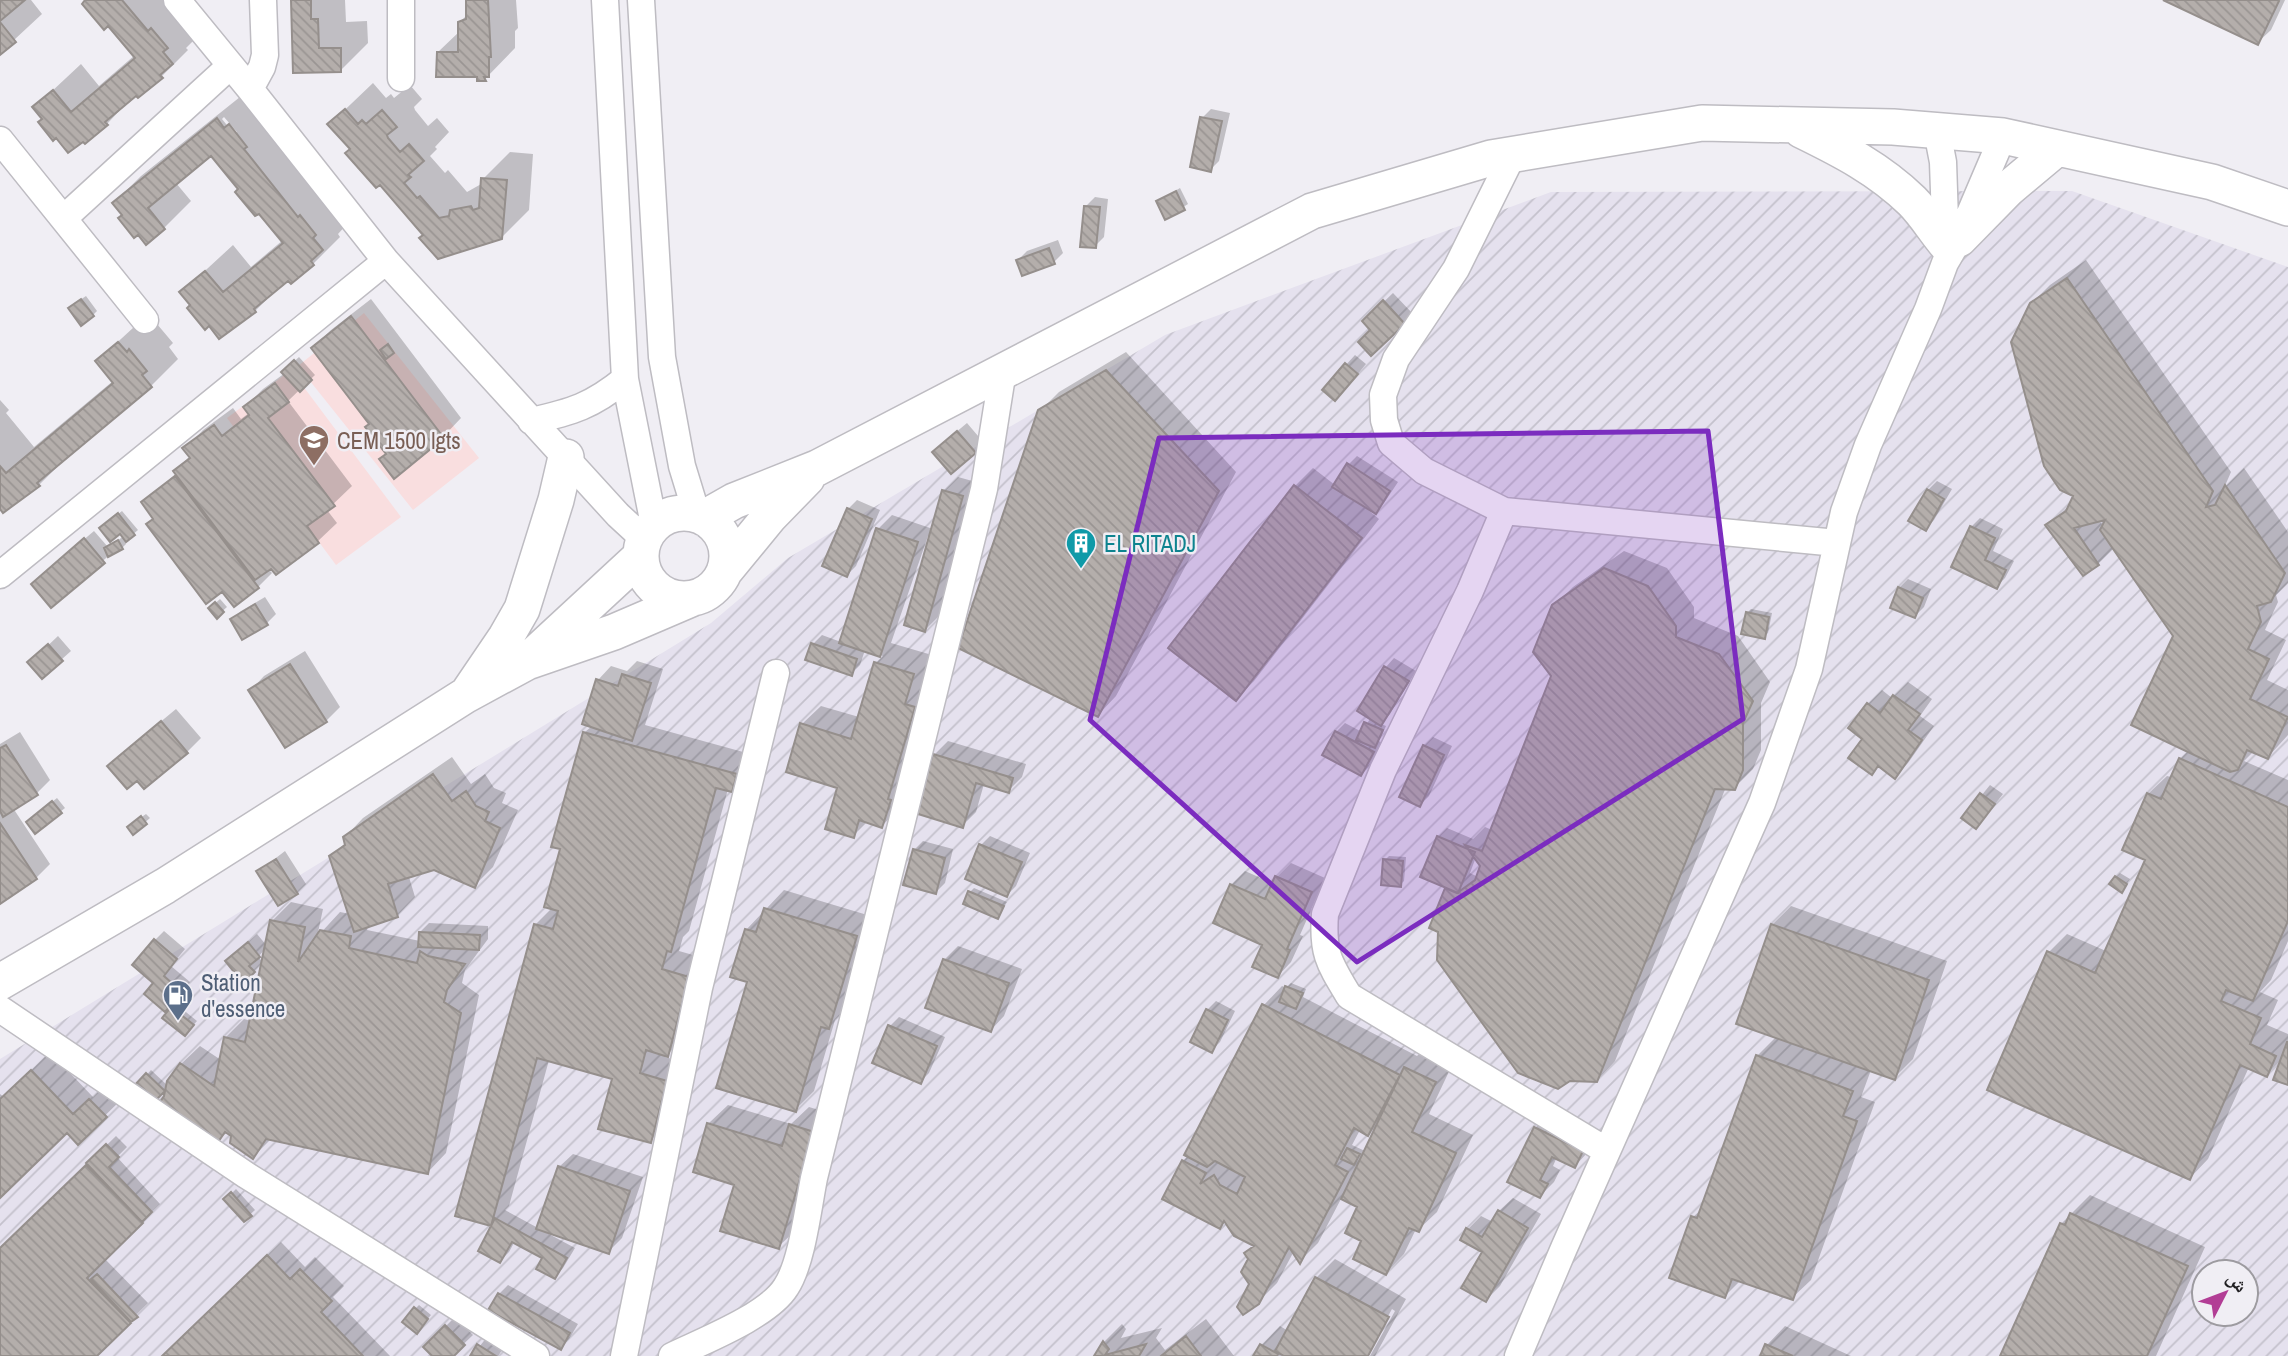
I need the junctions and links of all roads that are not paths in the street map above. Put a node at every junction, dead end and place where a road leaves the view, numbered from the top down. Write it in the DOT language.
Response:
graph roads {
  1 [pos="177,0"];
  2 [pos="263,0"];
  3 [pos="401,0"];
  4 [pos="605,0"];
  5 [pos="641,0"];
  6 [pos="230,66"];
  7 [pos="401,78"];
  8 [pos="250,89"];
  9 [pos="1791,125"];
  10 [pos="1937,131"];
  11 [pos="2003,136"];
  12 [pos="0,140"];
  13 [pos="2057,148"];
  14 [pos="1513,155"];
  15 [pos="2288,208"];
  16 [pos="64,218"];
  17 [pos="1950,249"];
  18 [pos="386,261"];
  19 [pos="145,320"];
  20 [pos="1003,370"];
  21 [pos="625,379"];
  22 [pos="531,421"];
  23 [pos="566,457"];
  24 [pos="817,468"];
  25 [pos="1504,511"];
  26 [pos="701,517"];
  27 [pos="646,540"];
  28 [pos="1837,543"];
  29 [pos="724,572"];
  30 [pos="0,575"];
  31 [pos="691,599"];
  32 [pos="527,662"];
  33 [pos="776,673"];
  34 [pos="466,695"];
  35 [pos="0,982"];
  36 [pos="0,1009"];
  37 [pos="1607,1151"];
  38 [pos="536,1356"];
  39 [pos="624,1356"];
  40 [pos="672,1356"];
  41 [pos="1518,1356"];
  1 -- 6 [label="street"];
  2 -- 8 [label="street"];
  3 -- 7 [label="street"];
  4 -- 21 [label="street"];
  5 -- 26 [label="street"];
  6 -- 8 [label="street"];
  6 -- 16 [label="street"];
  8 -- 18 [label="street"];
  9 -- 10 [label="main road"];
  9 -- 14 [label="main road"];
  9 -- 17 [label="main road"];
  10 -- 11 [label="main road"];
  10 -- 17 [label="street"];
  11 -- 13 [label="main road"];
  11 -- 17 [label="street"];
  12 -- 16 [label="street"];
  13 -- 15 [label="main road"];
  13 -- 17 [label="main road"];
  14 -- 20 [label="main road"];
  14 -- 25 [label="street"];
  16 -- 19 [label="street"];
  17 -- 28 [label="street"];
  18 -- 22 [label="street"];
  18 -- 30 [label="street"];
  20 -- 24 [label="main road"];
  20 -- 40 [label="street"];
  21 -- 22 [label="street"];
  21 -- 27 [label="street"];
  22 -- 23 [label="street"];
  23 -- 27 [label="street"];
  23 -- 34 [label="main road"];
  24 -- 26 [label="main road"];
  24 -- 29 [label="main road"];
  25 -- 28 [label="street"];
  25 -- 37 [label="street"];
  26 -- 27 [label="main road"];
  26 -- 29 [label="main road"];
  27 -- 31 [label="main road"];
  27 -- 32 [label="main road"];
  28 -- 37 [label="street"];
  29 -- 31 [label="main road"];
  31 -- 32 [label="main road"];
  32 -- 34 [label="main road"];
  33 -- 39 [label="street"];
  34 -- 35 [label="main road"];
  36 -- 38 [label="street"];
  37 -- 41 [label="street"];
}
